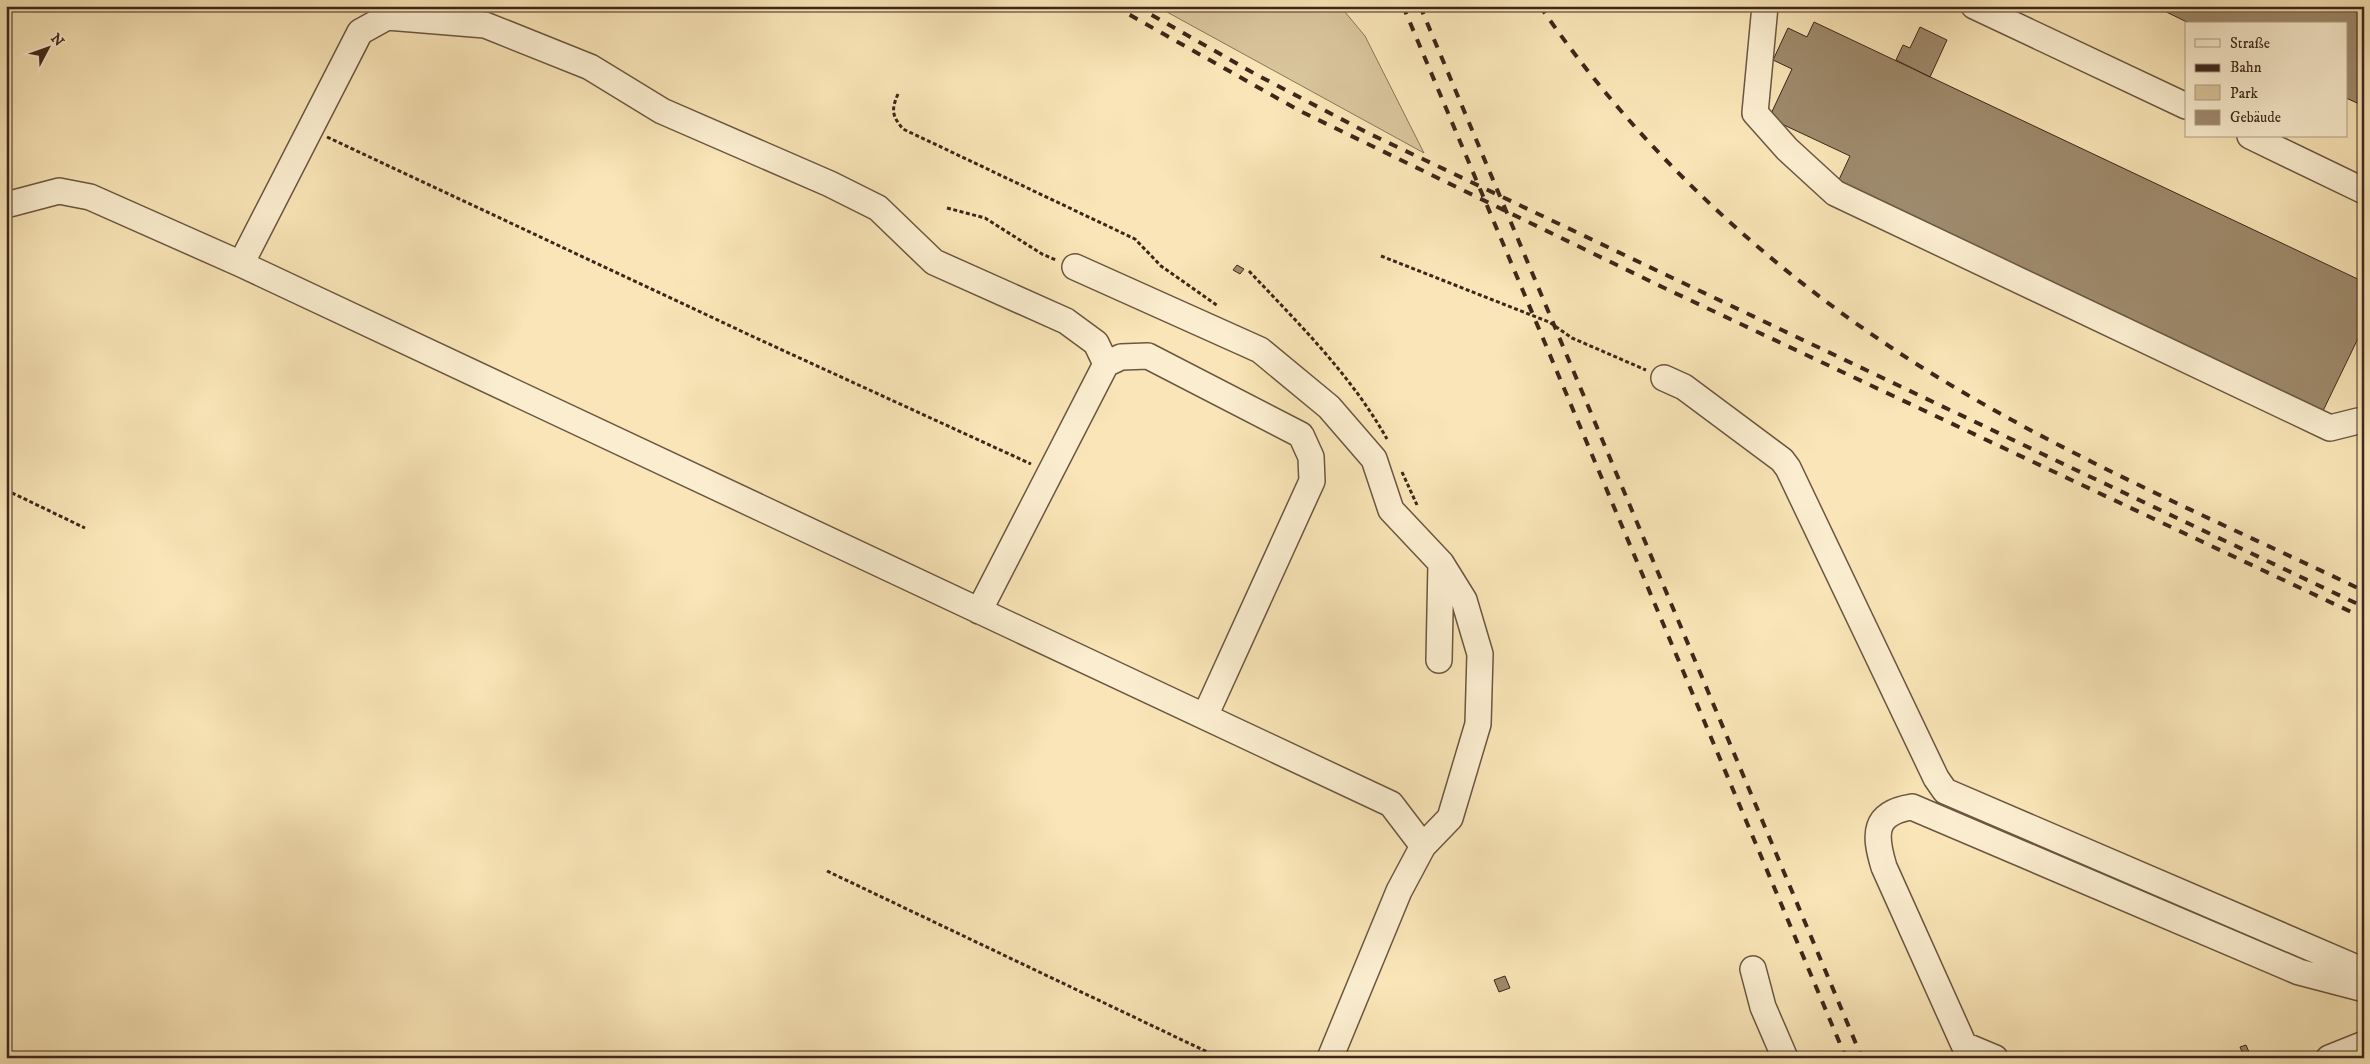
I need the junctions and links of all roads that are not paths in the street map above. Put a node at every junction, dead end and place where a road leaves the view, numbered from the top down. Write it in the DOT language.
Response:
graph roads {
  1 [pos="1765,6"];
  2 [pos="1974,6"];
  3 [pos="2185,106"];
  4 [pos="2254,138"];
  5 [pos="2364,191"];
  6 [pos="6,205"];
  7 [pos="241,264"];
  8 [pos="1075,267"];
  9 [pos="1106,364"];
  10 [pos="1664,378"];
  11 [pos="2362,418"];
  12 [pos="1441,563"];
  13 [pos="979,611"];
  14 [pos="1440,627"];
  15 [pos="1473,629"];
  16 [pos="1440,660"];
  17 [pos="1205,716"];
  18 [pos="1423,846"];
  19 [pos="1753,969"];
  20 [pos="2362,989"];
  21 [pos="2364,1044"];
  22 [pos="1330,1058"];
  23 [pos="1785,1058"];
  24 [pos="1995,1058"];
  25 [pos="2329,1058"];
  1 -- 11 [label="lane"];
  2 -- 3 [label="lane"];
  4 -- 5 [label="lane"];
  6 -- 7 [label="lane"];
  7 -- 9 [label="lane"];
  7 -- 13 [label="lane"];
  8 -- 12 [label="lane"];
  9 -- 13 [label="lane"];
  9 -- 17 [label="lane"];
  10 -- 20 [label="lane"];
  12 -- 14 [label="lane"];
  12 -- 15 [label="lane"];
  13 -- 17 [label="lane"];
  14 -- 15 [label="lane"];
  14 -- 16 [label="lane"];
  15 -- 18 [label="lane"];
  17 -- 18 [label="lane"];
  18 -- 22 [label="lane"];
  19 -- 23 [label="lane"];
  20 -- 24 [label="lane"];
  21 -- 25 [label="lane"];
}
